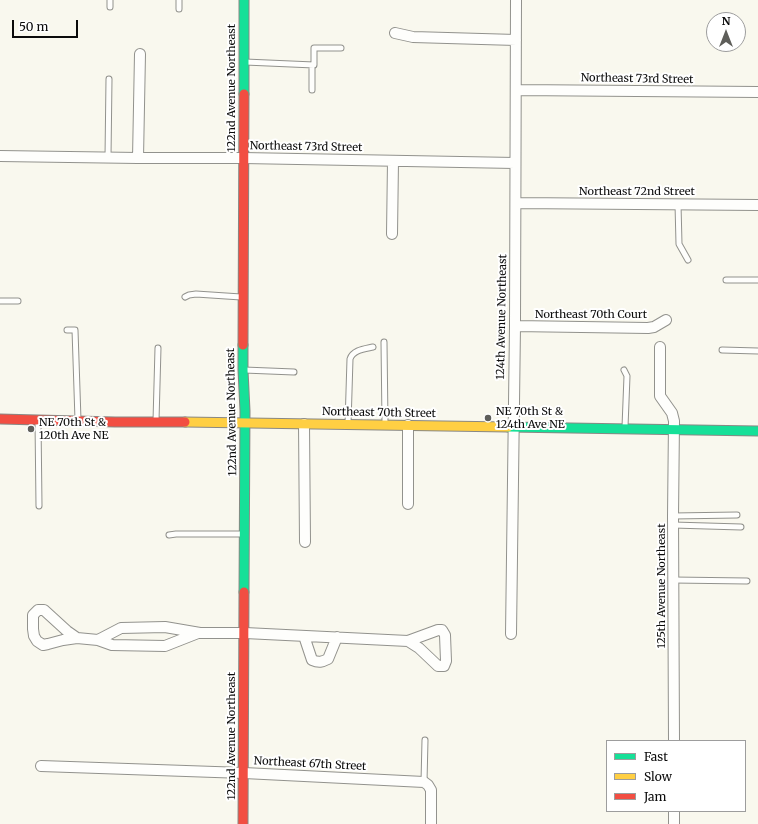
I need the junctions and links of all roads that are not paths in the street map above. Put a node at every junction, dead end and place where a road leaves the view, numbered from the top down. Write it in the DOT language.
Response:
graph roads {
  1 [pos="110,0"];
  2 [pos="179,0"];
  3 [pos="244,0"];
  4 [pos="516,0"];
  5 [pos="110,7"];
  6 [pos="179,9"];
  7 [pos="395,33"];
  8 [pos="516,40"];
  9 [pos="341,48"];
  10 [pos="140,54"];
  11 [pos="244,62"];
  12 [pos="312,65"];
  13 [pos="109,79"];
  14 [pos="312,90"];
  15 [pos="516,90"];
  16 [pos="758,92"];
  17 [pos="0,156"];
  18 [pos="108,157"];
  19 [pos="138,158"];
  20 [pos="243,158"];
  21 [pos="393,161"];
  22 [pos="516,163"];
  23 [pos="516,203"];
  24 [pos="678,204"];
  25 [pos="758,205"];
  26 [pos="392,234"];
  27 [pos="688,260"];
  28 [pos="726,280"];
  29 [pos="758,280"];
  30 [pos="185,297"];
  31 [pos="242,297"];
  32 [pos="0,301"];
  33 [pos="18,301"];
  34 [pos="666,320"];
  35 [pos="515,326"];
  36 [pos="67,330"];
  37 [pos="384,342"];
  38 [pos="373,347"];
  39 [pos="660,347"];
  40 [pos="158,348"];
  41 [pos="722,350"];
  42 [pos="758,351"];
  43 [pos="243,370"];
  44 [pos="624,370"];
  45 [pos="294,372"];
  46 [pos="0,419"];
  47 [pos="38,420"];
  48 [pos="78,421"];
  49 [pos="156,422"];
  50 [pos="245,423"];
  51 [pos="304,424"];
  52 [pos="348,425"];
  53 [pos="385,425"];
  54 [pos="408,425"];
  55 [pos="513,428"];
  56 [pos="625,430"];
  57 [pos="674,430"];
  58 [pos="758,431"];
  59 [pos="408,504"];
  60 [pos="39,506"];
  61 [pos="737,515"];
  62 [pos="673,520"];
  63 [pos="741,527"];
  64 [pos="244,534"];
  65 [pos="169,535"];
  66 [pos="305,542"];
  67 [pos="674,580"];
  68 [pos="747,581"];
  69 [pos="200,633"];
  70 [pos="245,633"];
  71 [pos="511,634"];
  72 [pos="304,636"];
  73 [pos="337,637"];
  74 [pos="78,638"];
  75 [pos="98,640"];
  76 [pos="408,641"];
  77 [pos="425,740"];
  78 [pos="674,740"];
  79 [pos="41,766"];
  80 [pos="244,773"];
  81 [pos="424,782"];
  82 [pos="674,812"];
  83 [pos="243,824"];
  84 [pos="431,824"];
  85 [pos="674,824"];
  1 -- 5 [label="lane"];
  2 -- 6 [label="lane"];
  3 -- 11 [label="street, 122nd Avenue Northeast"];
  4 -- 8 [label="street, 124th Avenue Northeast"];
  7 -- 8 [label="street"];
  8 -- 15 [label="street, 124th Avenue Northeast"];
  9 -- 12 [label="lane"];
  10 -- 19 [label="street"];
  11 -- 12 [label="lane"];
  11 -- 20 [label="street, 122nd Avenue Northeast"];
  12 -- 14 [label="lane"];
  13 -- 18 [label="lane"];
  15 -- 16 [label="street, Northeast 73rd Street"];
  15 -- 22 [label="street, 124th Avenue Northeast"];
  17 -- 18 [label="street, Northeast 73rd Street"];
  18 -- 19 [label="street, Northeast 73rd Street"];
  19 -- 20 [label="street, Northeast 73rd Street"];
  20 -- 21 [label="street, Northeast 73rd Street"];
  20 -- 31 [label="street, 122nd Avenue Northeast"];
  21 -- 22 [label="street, Northeast 73rd Street"];
  21 -- 26 [label="street"];
  22 -- 23 [label="street, 124th Avenue Northeast"];
  23 -- 24 [label="street, Northeast 72nd Street"];
  23 -- 35 [label="street, 124th Avenue Northeast"];
  24 -- 25 [label="street, Northeast 72nd Street"];
  24 -- 27 [label="lane"];
  28 -- 29 [label="lane"];
  30 -- 31 [label="lane"];
  31 -- 43 [label="street, 122nd Avenue Northeast"];
  32 -- 33 [label="lane"];
  34 -- 35 [label="street, Northeast 70th Court"];
  35 -- 55 [label="street, 124th Avenue Northeast"];
  36 -- 48 [label="lane"];
  37 -- 53 [label="lane"];
  38 -- 52 [label="lane"];
  39 -- 57 [label="street, 125th Avenue Northeast"];
  40 -- 49 [label="lane"];
  41 -- 42 [label="lane"];
  43 -- 45 [label="lane"];
  43 -- 50 [label="street, 122nd Avenue Northeast"];
  44 -- 56 [label="lane"];
  46 -- 47 [label="street, Northeast 70th Street"];
  47 -- 48 [label="street, Northeast 70th Street"];
  47 -- 60 [label="lane"];
  48 -- 49 [label="street, Northeast 70th Street"];
  49 -- 50 [label="street, Northeast 70th Street"];
  50 -- 51 [label="street, Northeast 70th Street"];
  50 -- 64 [label="street, 122nd Avenue Northeast"];
  51 -- 52 [label="street, Northeast 70th Street"];
  51 -- 66 [label="street"];
  52 -- 53 [label="street, Northeast 70th Street"];
  53 -- 54 [label="street, Northeast 70th Street"];
  54 -- 55 [label="street, Northeast 70th Street"];
  54 -- 59 [label="street"];
  55 -- 56 [label="street, Northeast 70th Street"];
  55 -- 71 [label="street, 124th Avenue Northeast"];
  56 -- 57 [label="street, Northeast 70th Street"];
  57 -- 58 [label="street, Northeast 70th Street"];
  57 -- 62 [label="street, 125th Avenue Northeast"];
  61 -- 62 [label="lane"];
  62 -- 63 [label="lane"];
  62 -- 67 [label="street, 125th Avenue Northeast"];
  64 -- 65 [label="lane"];
  64 -- 70 [label="street, 122nd Avenue Northeast"];
  67 -- 68 [label="lane"];
  67 -- 78 [label="street, 125th Avenue Northeast"];
  69 -- 70 [label="street"];
  69 -- 75 [label="street"];
  69 -- 75 [label="street"];
  70 -- 72 [label="street"];
  70 -- 80 [label="street, 122nd Avenue Northeast"];
  72 -- 73 [label="street"];
  72 -- 73 [label="street"];
  73 -- 76 [label="street"];
  74 -- 75 [label="street"];
  77 -- 81 [label="lane"];
  79 -- 80 [label="street, Northeast 67th Street"];
  80 -- 81 [label="street, Northeast 67th Street"];
  80 -- 83 [label="street, 122nd Avenue Northeast"];
  81 -- 84 [label="street"];
  82 -- 85 [label="street"];
}
